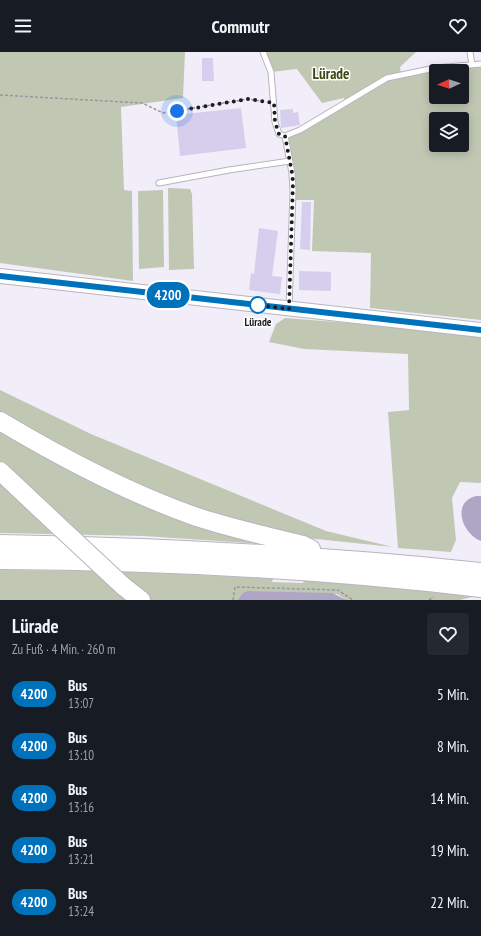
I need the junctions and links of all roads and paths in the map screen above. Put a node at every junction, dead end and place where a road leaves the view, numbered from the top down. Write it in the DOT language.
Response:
graph roads {
  1 [pos="262,52"];
  2 [pos="470,52"];
  3 [pos="481,64"];
  4 [pos="472,65"];
  5 [pos="0,95"];
  6 [pos="274,103"];
  7 [pos="285,136"];
  8 [pos="290,161"];
  9 [pos="159,183"];
  10 [pos="0,276"];
  11 [pos="289,309"];
  12 [pos="481,330"];
  13 [pos="0,421"];
  14 [pos="0,471"];
  15 [pos="0,544"];
  16 [pos="328,557"];
  17 [pos="0,560"];
  18 [pos="481,572"];
  19 [pos="481,588"];
  20 [pos="141,600"];
  21 [pos="233,600"];
  22 [pos="354,600"];
  1 -- 6 [label="lane"];
  2 -- 4 [label="lane"];
  3 -- 4 [label="lane"];
  4 -- 7 [label="lane"];
  5 -- 6 [label="path"];
  6 -- 7 [label="lane"];
  7 -- 8 [label="lane"];
  8 -- 9 [label="lane"];
  8 -- 11 [label="lane"];
  10 -- 11 [label="main road"];
  11 -- 12 [label="main road"];
  13 -- 16 [label="highway"];
  14 -- 20 [label="highway, bridge"];
  15 -- 16 [label="highway"];
  16 -- 18 [label="highway"];
  17 -- 19 [label="highway"];
  21 -- 22 [label="path"];
}
